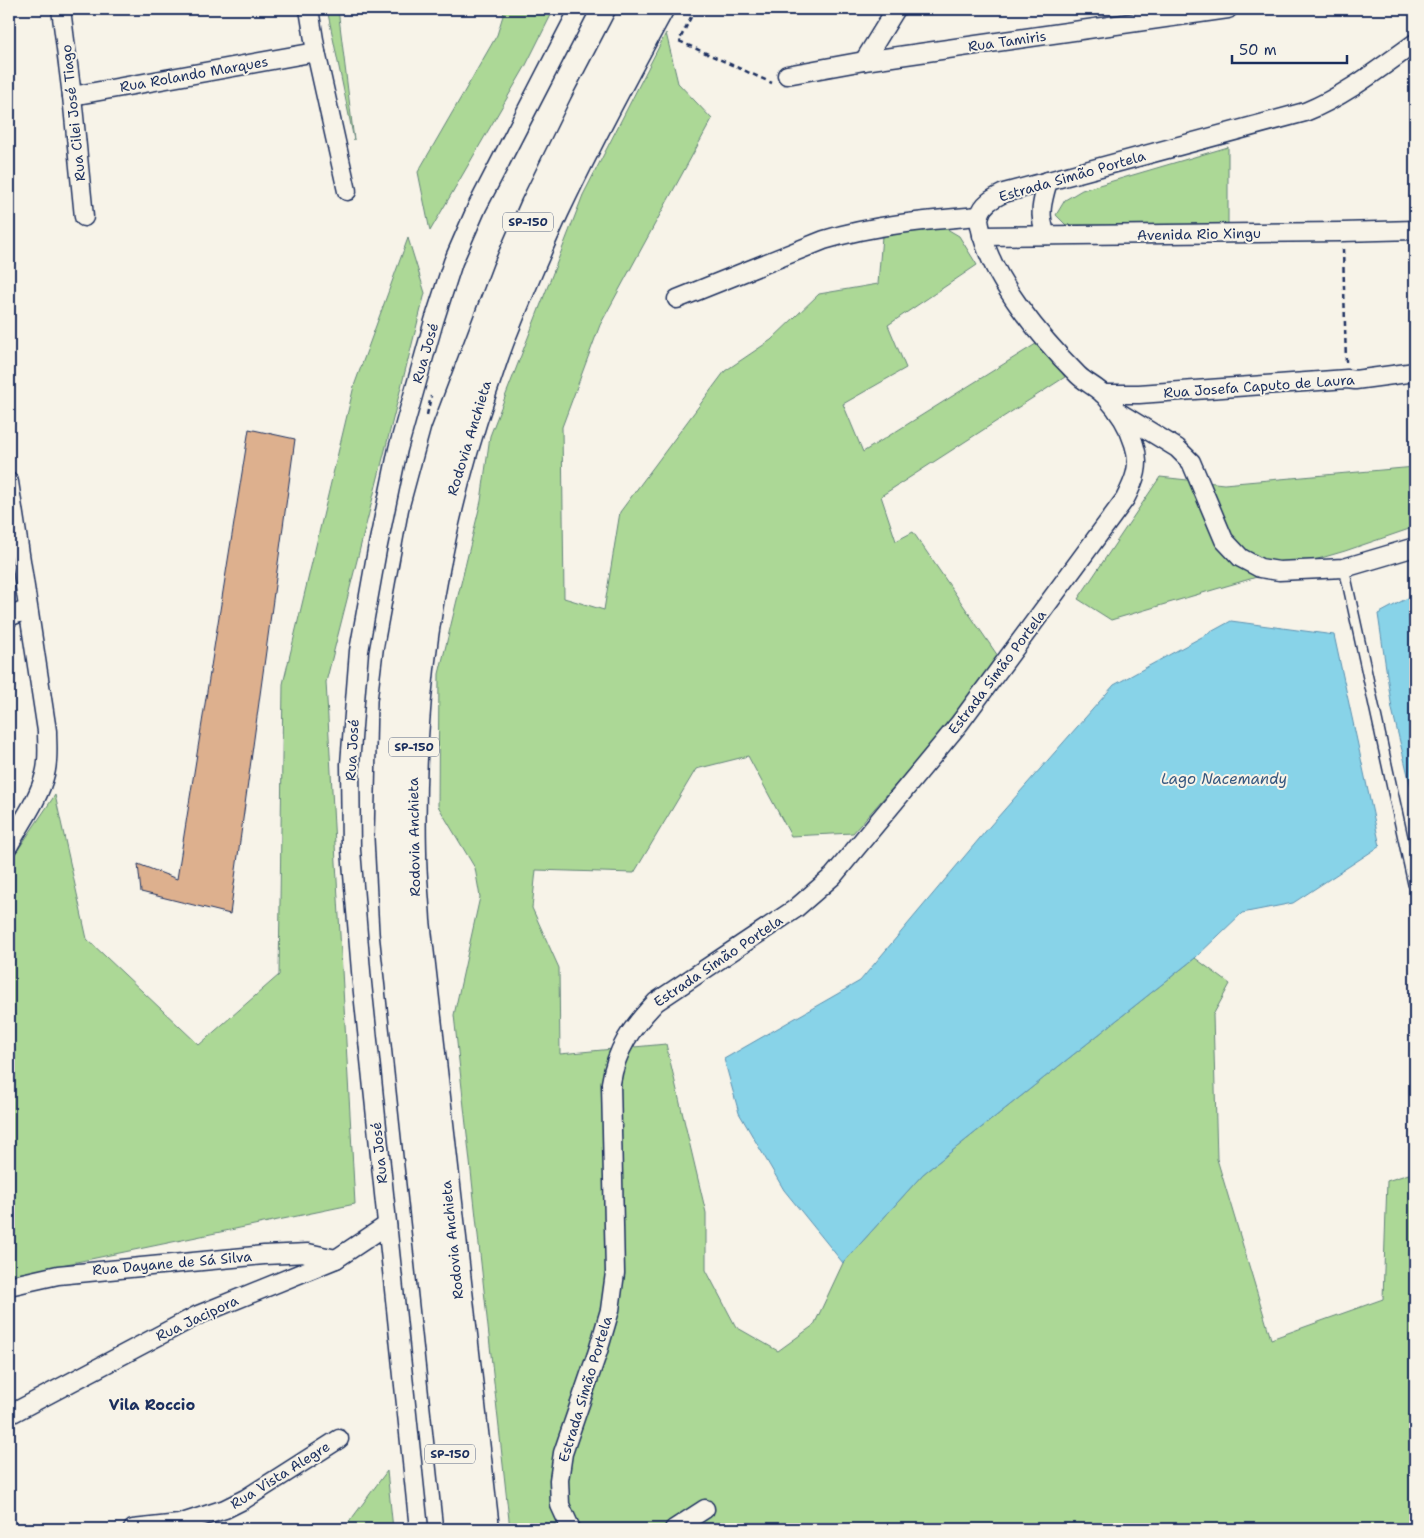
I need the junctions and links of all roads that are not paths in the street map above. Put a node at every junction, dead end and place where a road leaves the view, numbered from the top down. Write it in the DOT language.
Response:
graph roads {
  1 [pos="61,9"];
  2 [pos="309,9"];
  3 [pos="579,9"];
  4 [pos="621,9"];
  5 [pos="634,9"];
  6 [pos="659,9"];
  7 [pos="896,9"];
  8 [pos="1228,9"];
  9 [pos="1415,43"];
  10 [pos="316,52"];
  11 [pos="864,62"];
  12 [pos="787,75"];
  13 [pos="72,96"];
  14 [pos="584,105"];
  15 [pos="1048,181"];
  16 [pos="346,191"];
  17 [pos="979,216"];
  18 [pos="84,217"];
  19 [pos="1415,230"];
  20 [pos="1046,235"];
  21 [pos="982,236"];
  22 [pos="677,299"];
  23 [pos="1415,372"];
  24 [pos="1103,394"];
  25 [pos="1118,412"];
  26 [pos="9,482"];
  27 [pos="1415,547"];
  28 [pos="1344,568"];
  29 [pos="28,609"];
  30 [pos="9,617"];
  31 [pos="9,844"];
  32 [pos="1413,884"];
  33 [pos="387,1226"];
  34 [pos="336,1259"];
  35 [pos="9,1286"];
  36 [pos="9,1416"];
  37 [pos="339,1439"];
  38 [pos="705,1510"];
  39 [pos="133,1529"];
  40 [pos="419,1529"];
  41 [pos="458,1529"];
  42 [pos="485,1529"];
  43 [pos="571,1529"];
  44 [pos="674,1529"];
  1 -- 13 [label="street, Rua Cilei José Tiago"];
  2 -- 10 [label="street"];
  3 -- 33 [label="street, Rua José"];
  4 -- 14 [label="highway"];
  5 -- 14 [label="highway, Rodovia Anchieta / SP-150"];
  6 -- 42 [label="highway, Rodovia Anchieta / SP-150"];
  7 -- 11 [label="street"];
  8 -- 11 [label="street, Rua Tamiris"];
  9 -- 15 [label="street, Estrada Simão Portela"];
  10 -- 13 [label="street, Rua Rolando Marques"];
  10 -- 16 [label="street"];
  11 -- 12 [label="street, Rua Tamiris"];
  13 -- 18 [label="street, Rua Cilei José Tiago"];
  14 -- 41 [label="highway, Rodovia Anchieta / SP-150"];
  15 -- 17 [label="street, Estrada Simão Portela"];
  15 -- 20 [label="street"];
  17 -- 21 [label="street, Estrada Simão Portela"];
  17 -- 22 [label="street"];
  19 -- 20 [label="street, Avenida Rio Xingu"];
  20 -- 21 [label="street, Avenida Rio Xingu"];
  21 -- 24 [label="street, Estrada Simão Portela"];
  23 -- 24 [label="street, Rua Josefa Caputo de Laura"];
  24 -- 25 [label="street, Estrada Simão Portela"];
  25 -- 28 [label="street"];
  25 -- 43 [label="street, Estrada Simão Portela"];
  26 -- 29 [label="street"];
  27 -- 28 [label="street"];
  28 -- 32 [label="lane"];
  29 -- 30 [label="street"];
  29 -- 31 [label="street"];
  33 -- 34 [label="street, Rua Jacipora"];
  33 -- 40 [label="street, Rua José"];
  34 -- 35 [label="street, Rua Dayane de Sá Silva"];
  34 -- 36 [label="street, Rua Jacipora"];
  37 -- 39 [label="street, Rua Vista Alegre"];
  38 -- 44 [label="street"];
}
